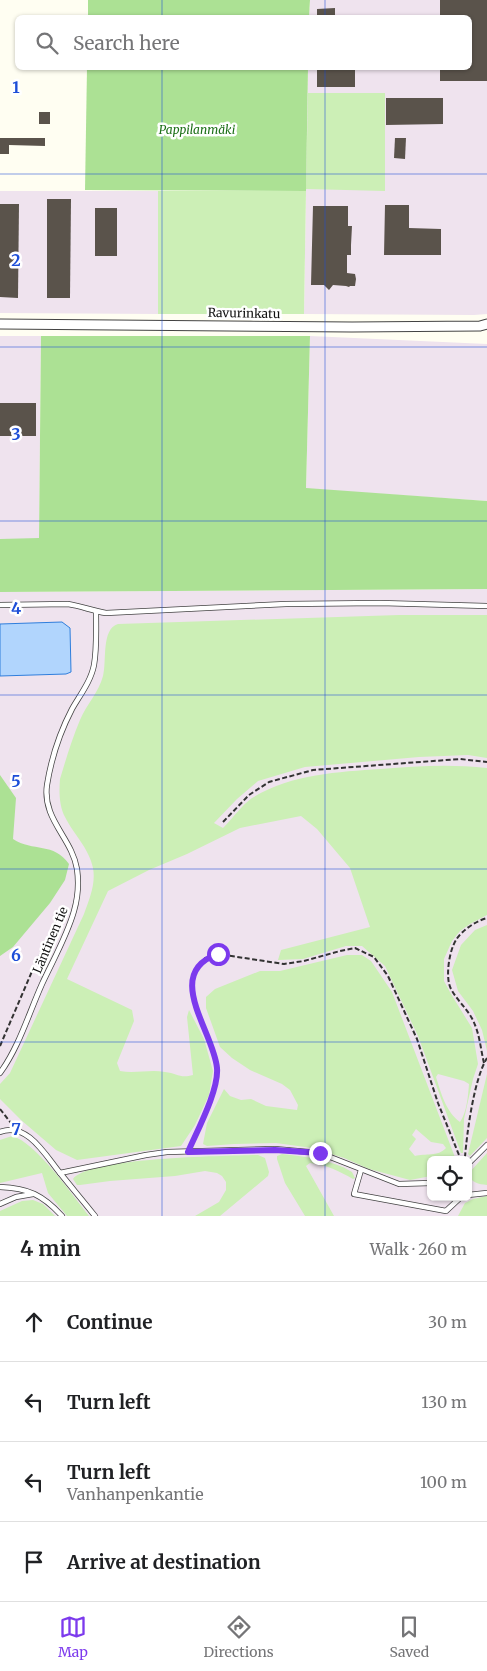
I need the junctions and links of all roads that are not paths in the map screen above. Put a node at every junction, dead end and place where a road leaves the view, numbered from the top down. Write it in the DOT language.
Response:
graph roads {
  1 [pos="0,324"];
  2 [pos="487,324"];
  3 [pos="0,605"];
  4 [pos="487,606"];
  5 [pos="96,612"];
  6 [pos="0,1073"];
  7 [pos="0,1132"];
  8 [pos="487,1145"];
  9 [pos="472,1160"];
  10 [pos="361,1170"];
  11 [pos="60,1173"];
  12 [pos="427,1183"];
  13 [pos="0,1187"];
  14 [pos="34,1193"];
  15 [pos="487,1193"];
  16 [pos="472,1195"];
  17 [pos="457,1201"];
  18 [pos="0,1204"];
  19 [pos="62,1216"];
  20 [pos="95,1216"];
  1 -- 2 [label="street, Ravurinkatu"];
  3 -- 5 [label="lane"];
  4 -- 5 [label="lane"];
  5 -- 6 [label="lane, Läntinen tie"];
  7 -- 11 [label="lane"];
  8 -- 9 [label="lane"];
  10 -- 11 [label="lane"];
  10 -- 12 [label="lane"];
  10 -- 17 [label="lane"];
  11 -- 20 [label="lane"];
  13 -- 14 [label="lane"];
  14 -- 18 [label="lane"];
  14 -- 19 [label="lane"];
  15 -- 16 [label="lane"];
}
